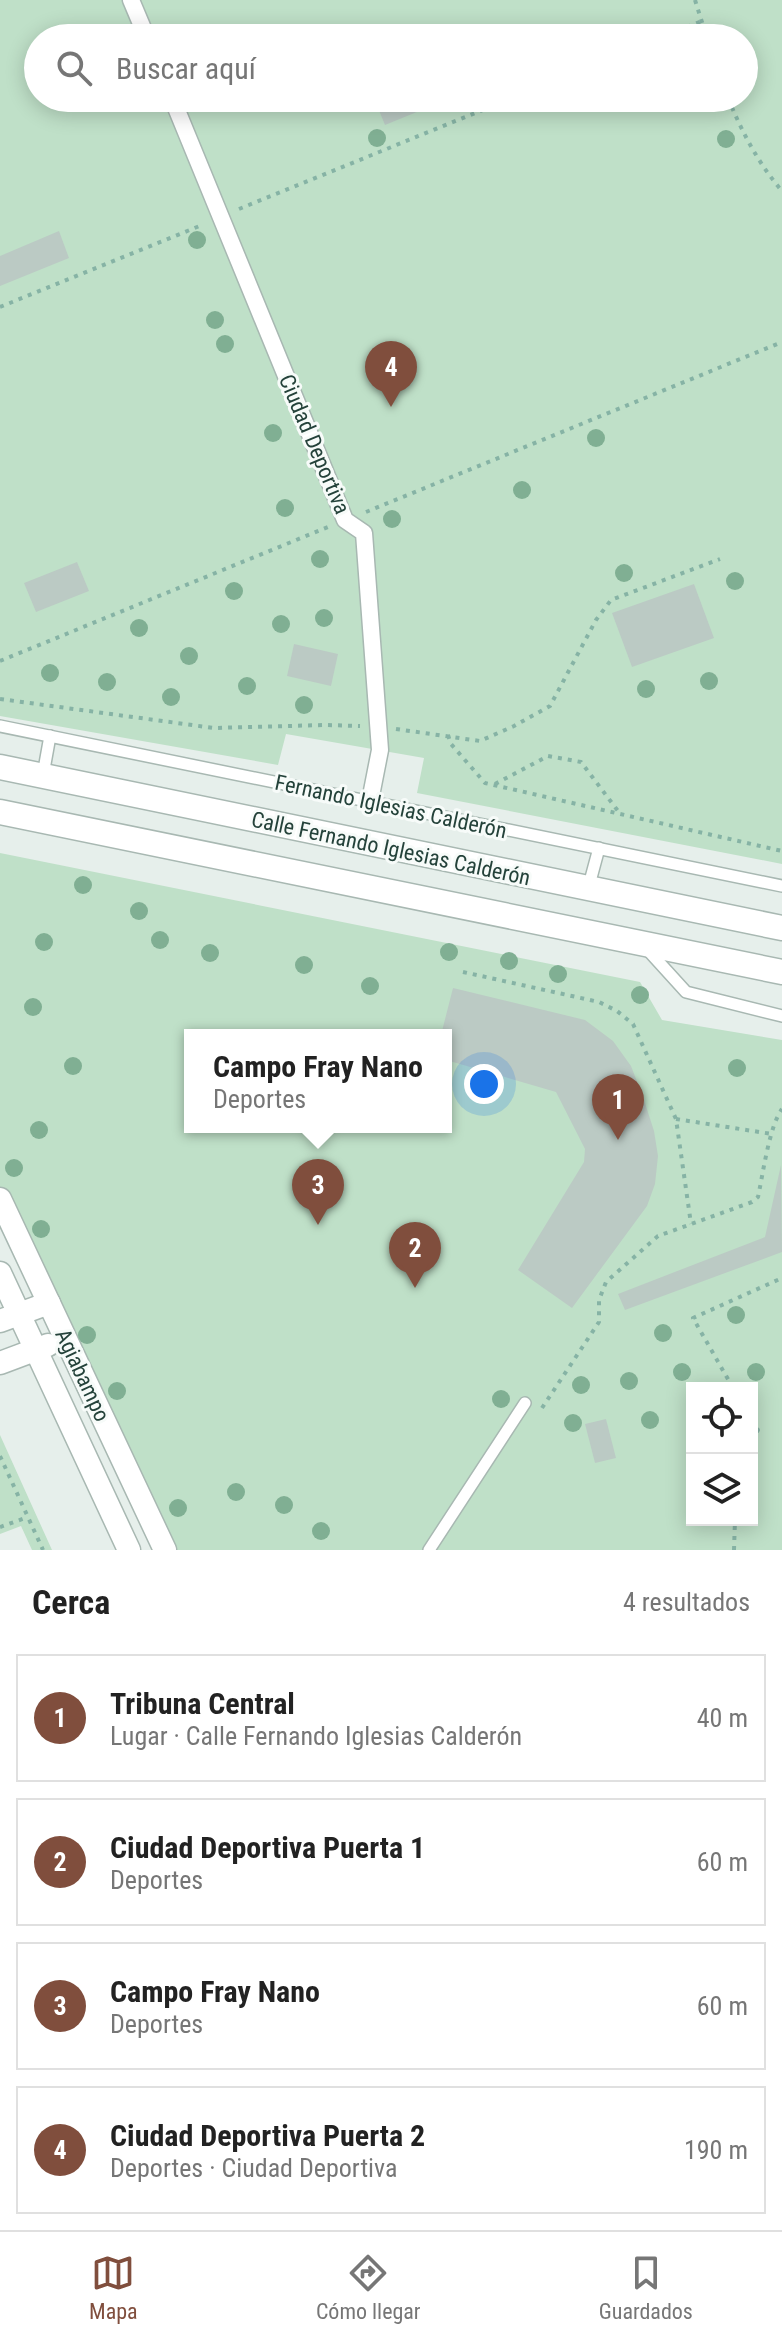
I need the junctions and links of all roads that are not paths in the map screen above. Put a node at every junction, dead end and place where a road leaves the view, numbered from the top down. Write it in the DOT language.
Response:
graph roads {
  1 [pos="131,0"];
  2 [pos="141,24"];
  3 [pos="178,112"];
  4 [pos="0,726"];
  5 [pos="50,736"];
  6 [pos="0,767"];
  7 [pos="43,775"];
  8 [pos="370,801"];
  9 [pos="0,812"];
  10 [pos="599,848"];
  11 [pos="782,886"];
  12 [pos="588,889"];
  13 [pos="782,928"];
  14 [pos="643,944"];
  15 [pos="782,972"];
  16 [pos="782,1016"];
  17 [pos="0,1199"];
  18 [pos="0,1273"];
  19 [pos="49,1303"];
  20 [pos="10,1318"];
  21 [pos="65,1339"];
  22 [pos="36,1350"];
  23 [pos="0,1363"];
  24 [pos="525,1403"];
  25 [pos="129,1550"];
  26 [pos="165,1550"];
  27 [pos="429,1550"];
  1 -- 2 [label="street"];
  3 -- 8 [label="street, Ciudad Deportiva"];
  4 -- 5 [label="lane, Fernando Iglesias Calderón"];
  5 -- 7 [label="lane"];
  5 -- 8 [label="lane, Fernando Iglesias Calderón"];
  6 -- 7 [label="street, Calle Fernando Iglesias Calderón"];
  7 -- 12 [label="street, Calle Fernando Iglesias Calderón"];
  8 -- 10 [label="lane, Fernando Iglesias Calderón"];
  9 -- 14 [label="street, Calle Fernando Iglesias Calderón"];
  10 -- 11 [label="lane, Fernando Iglesias Calderón"];
  10 -- 12 [label="lane"];
  12 -- 13 [label="street, Calle Fernando Iglesias Calderón"];
  14 -- 15 [label="street, Calle Fernando Iglesias Calderón"];
  14 -- 16 [label="lane"];
  17 -- 19 [label="street, Agiabampo"];
  18 -- 20 [label="street, Agiabampo"];
  19 -- 20 [label="street"];
  19 -- 21 [label="street, Agiabampo"];
  20 -- 22 [label="street, Agiabampo"];
  21 -- 22 [label="street"];
  21 -- 26 [label="street, Agiabampo"];
  22 -- 23 [label="street"];
  22 -- 25 [label="street, Agiabampo"];
  24 -- 27 [label="lane"];
}
